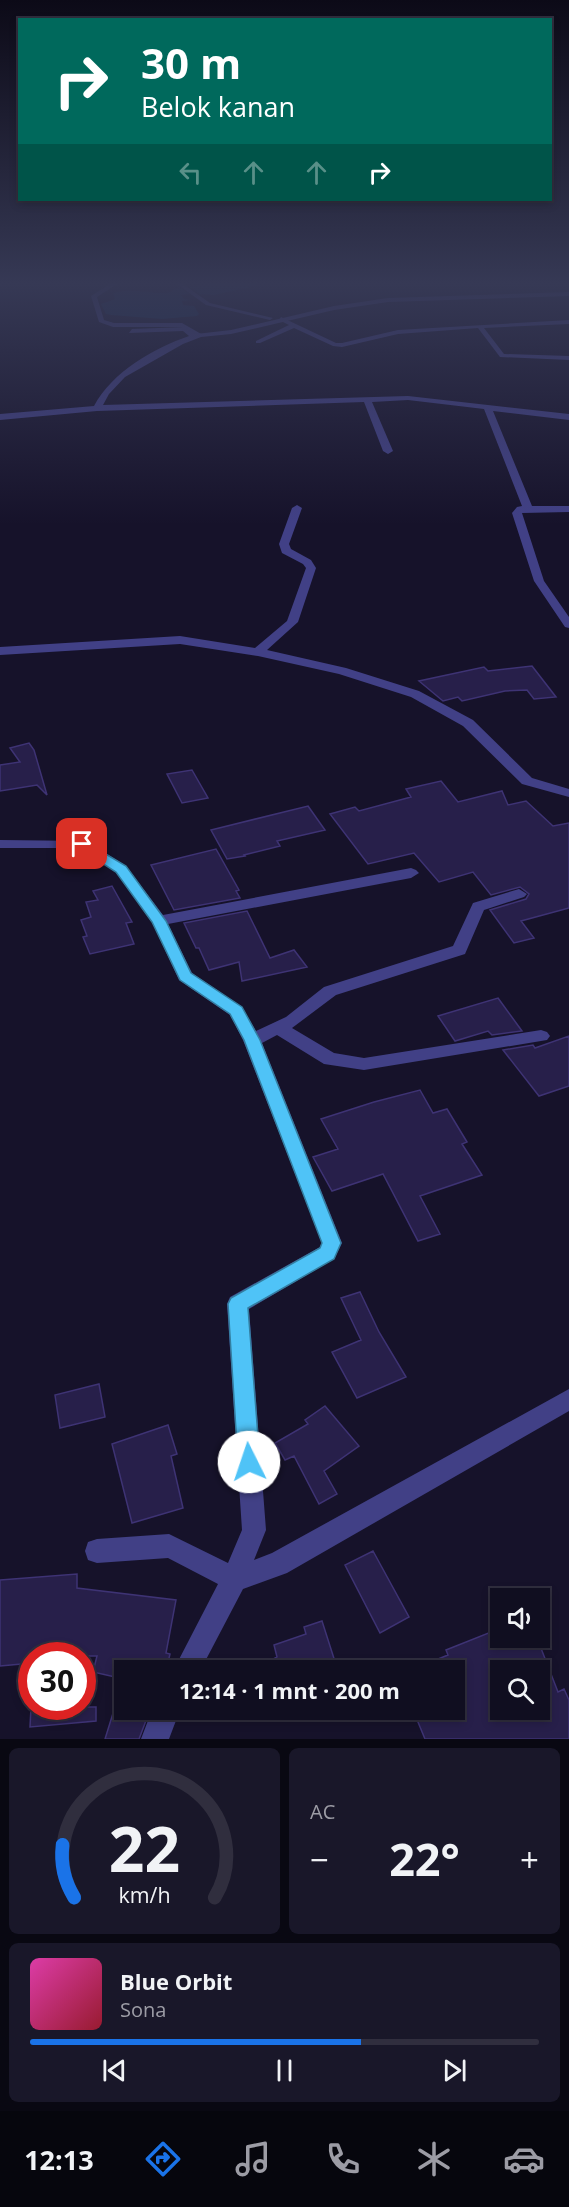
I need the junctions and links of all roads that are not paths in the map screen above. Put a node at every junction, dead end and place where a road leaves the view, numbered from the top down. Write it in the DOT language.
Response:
graph roads {
  1 [pos="143,363"];
  2 [pos="367,399"];
  3 [pos="487,407"];
  4 [pos="97,408"];
  5 [pos="0,417"];
  6 [pos="569,417"];
  7 [pos="388,451"];
  8 [pos="297,508"];
  9 [pos="528,508"];
  10 [pos="569,508"];
  11 [pos="569,625"];
  12 [pos="0,651"];
  13 [pos="258,652"];
  14 [pos="569,793"];
  15 [pos="0,844"];
  16 [pos="411,873"];
  17 [pos="519,894"];
  18 [pos="159,921"];
  19 [pos="278,1028"];
  20 [pos="541,1036"];
  21 [pos="252,1040"];
  22 [pos="569,1399"];
  23 [pos="97,1551"];
  24 [pos="234,1579"];
  25 [pos="192,1660"];
  26 [pos="162,1720"];
  27 [pos="155,1739"];
  1 -- 4 [label="street"];
  2 -- 3 [label="street"];
  2 -- 4 [label="street"];
  2 -- 7 [label="street"];
  3 -- 6 [label="street"];
  3 -- 9 [label="street"];
  4 -- 5 [label="street"];
  8 -- 13 [label="street"];
  9 -- 10 [label="street"];
  9 -- 11 [label="street"];
  12 -- 13 [label="street"];
  13 -- 14 [label="street"];
  15 -- 18 [label="street"];
  16 -- 18 [label="street"];
  17 -- 19 [label="street"];
  18 -- 21 [label="street"];
  19 -- 20 [label="street"];
  19 -- 21 [label="street"];
  21 -- 24 [label="street"];
  22 -- 24 [label="street"];
  23 -- 24 [label="street"];
  24 -- 25 [label="street"];
  26 -- 27 [label="street"];
}
